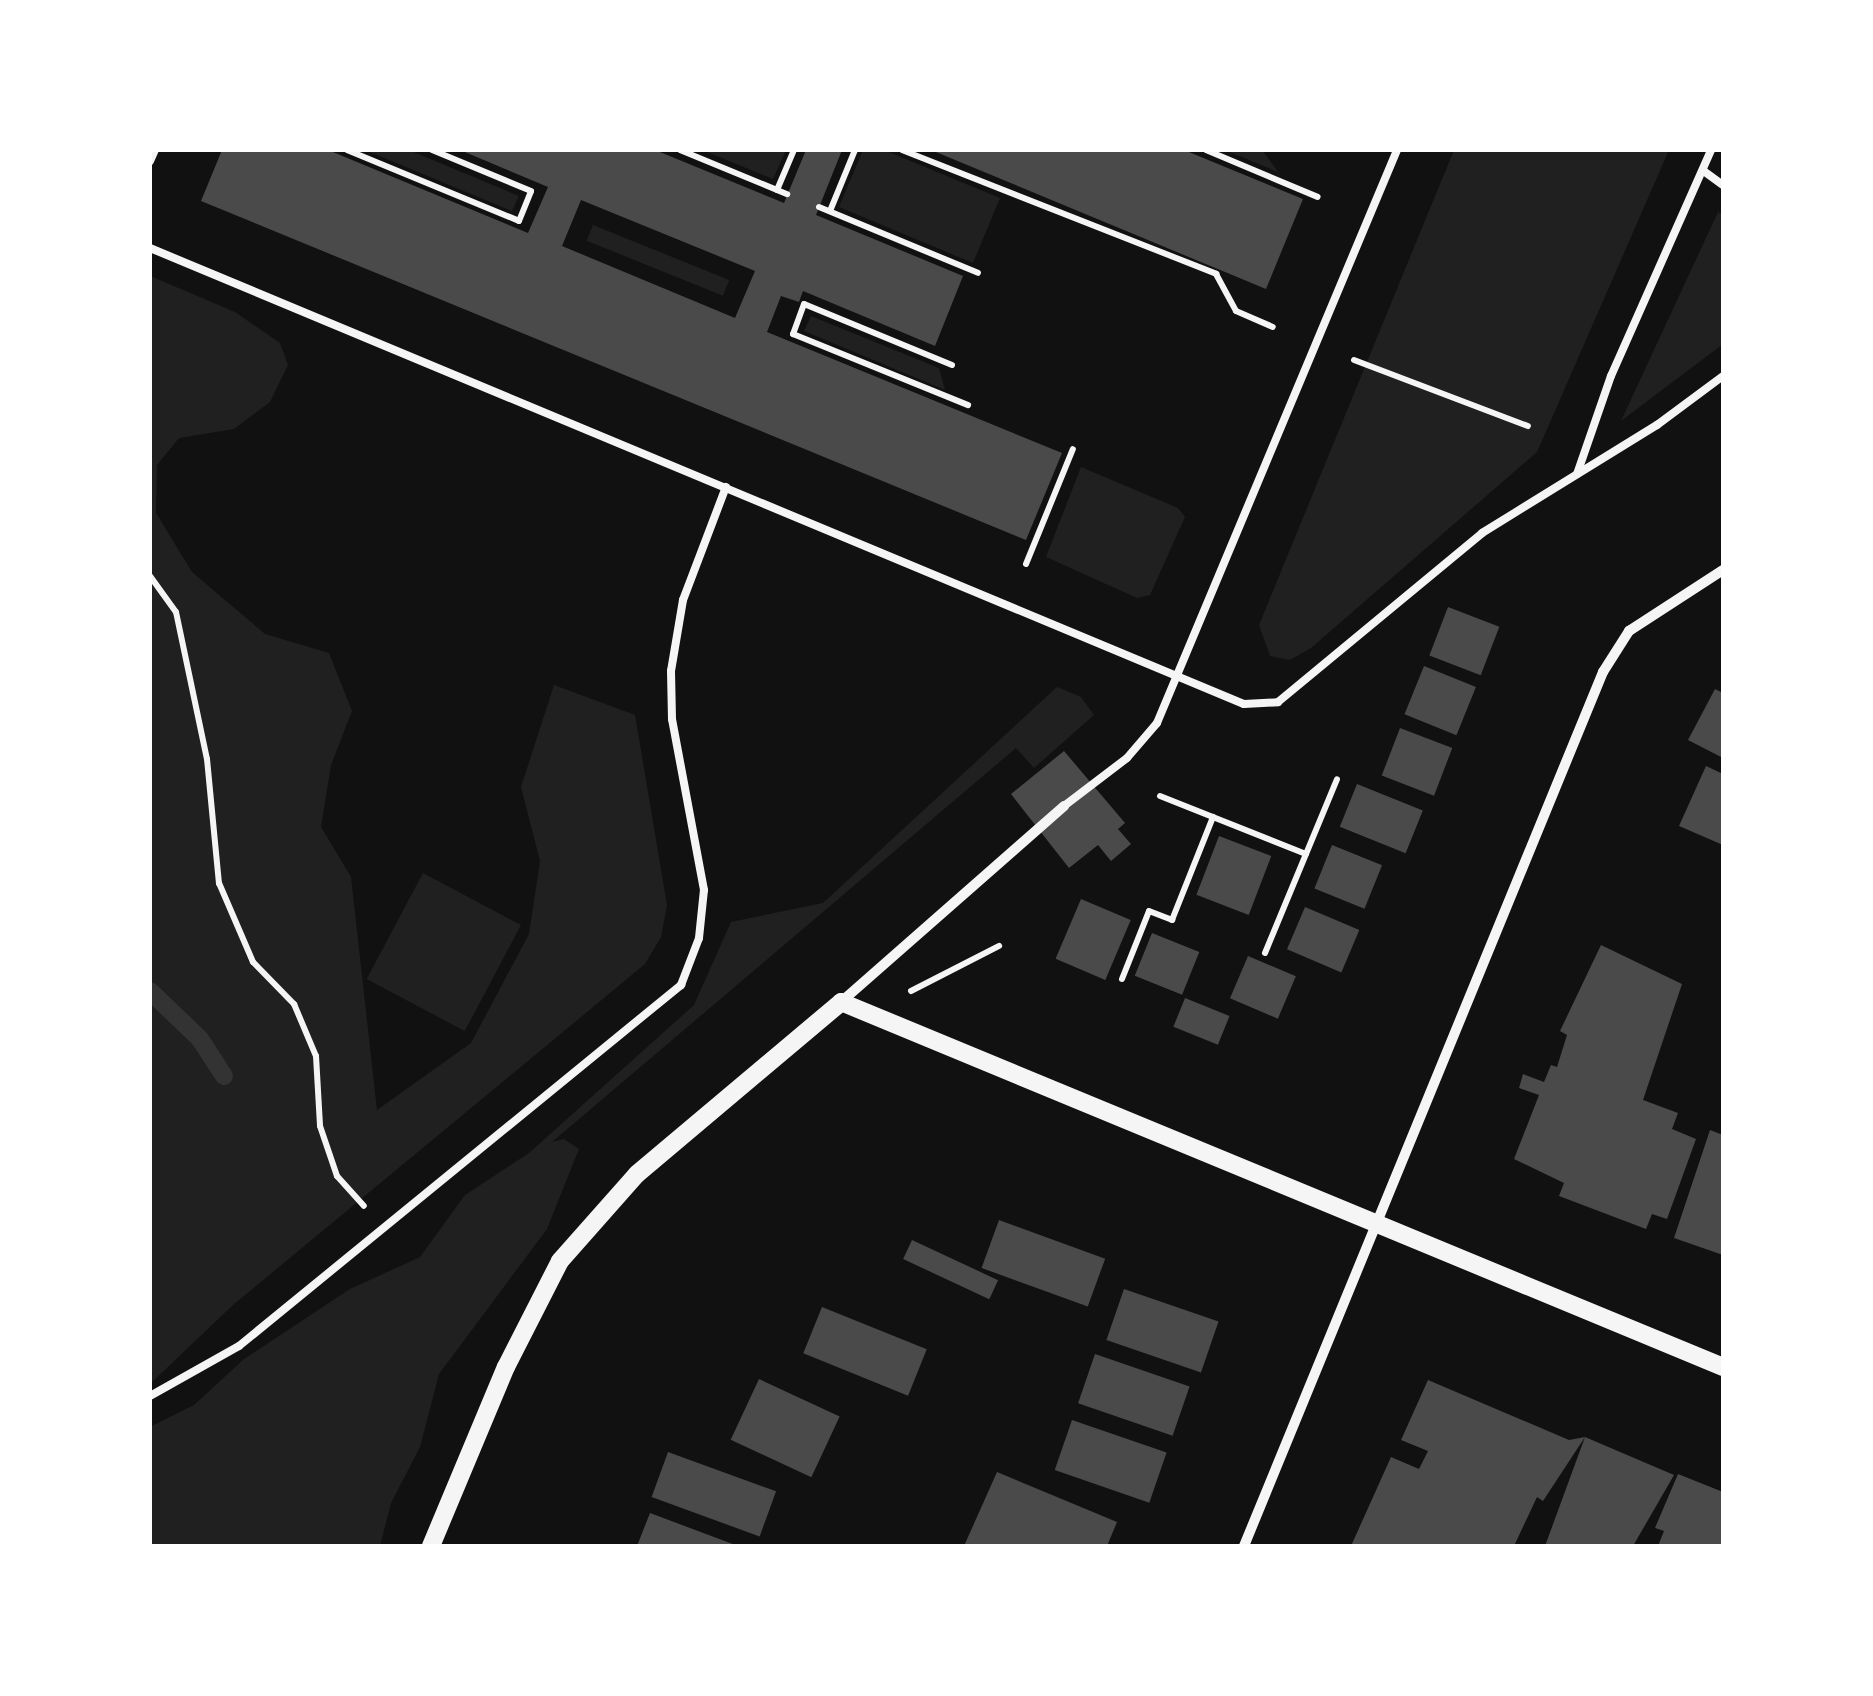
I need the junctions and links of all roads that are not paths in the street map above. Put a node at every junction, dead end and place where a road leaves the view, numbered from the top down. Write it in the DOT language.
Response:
graph roads {
  1 [pos="155,150"];
  2 [pos="1396,150"];
  3 [pos="1712,150"];
  4 [pos="150,161"];
  5 [pos="1705,172"];
  6 [pos="1723,185"];
  7 [pos="150,248"];
  8 [pos="1723,376"];
  9 [pos="1577,474"];
  10 [pos="726,487"];
  11 [pos="1723,570"];
  12 [pos="1176,677"];
  13 [pos="1064,806"];
  14 [pos="841,1002"];
  15 [pos="1376,1224"];
  16 [pos="1723,1367"];
  17 [pos="150,1396"];
  18 [pos="431,1546"];
  19 [pos="1244,1546"];
  1 -- 4 [label="lane"];
  2 -- 12 [label="lane"];
  3 -- 5 [label="lane"];
  5 -- 6 [label="lane"];
  5 -- 9 [label="lane"];
  7 -- 10 [label="lane"];
  8 -- 9 [label="lane"];
  9 -- 12 [label="lane"];
  10 -- 12 [label="lane"];
  10 -- 17 [label="lane"];
  11 -- 15 [label="street"];
  12 -- 13 [label="lane"];
  13 -- 14 [label="street"];
  14 -- 15 [label="street"];
  14 -- 18 [label="street"];
  15 -- 16 [label="street"];
  15 -- 19 [label="street"];
}
